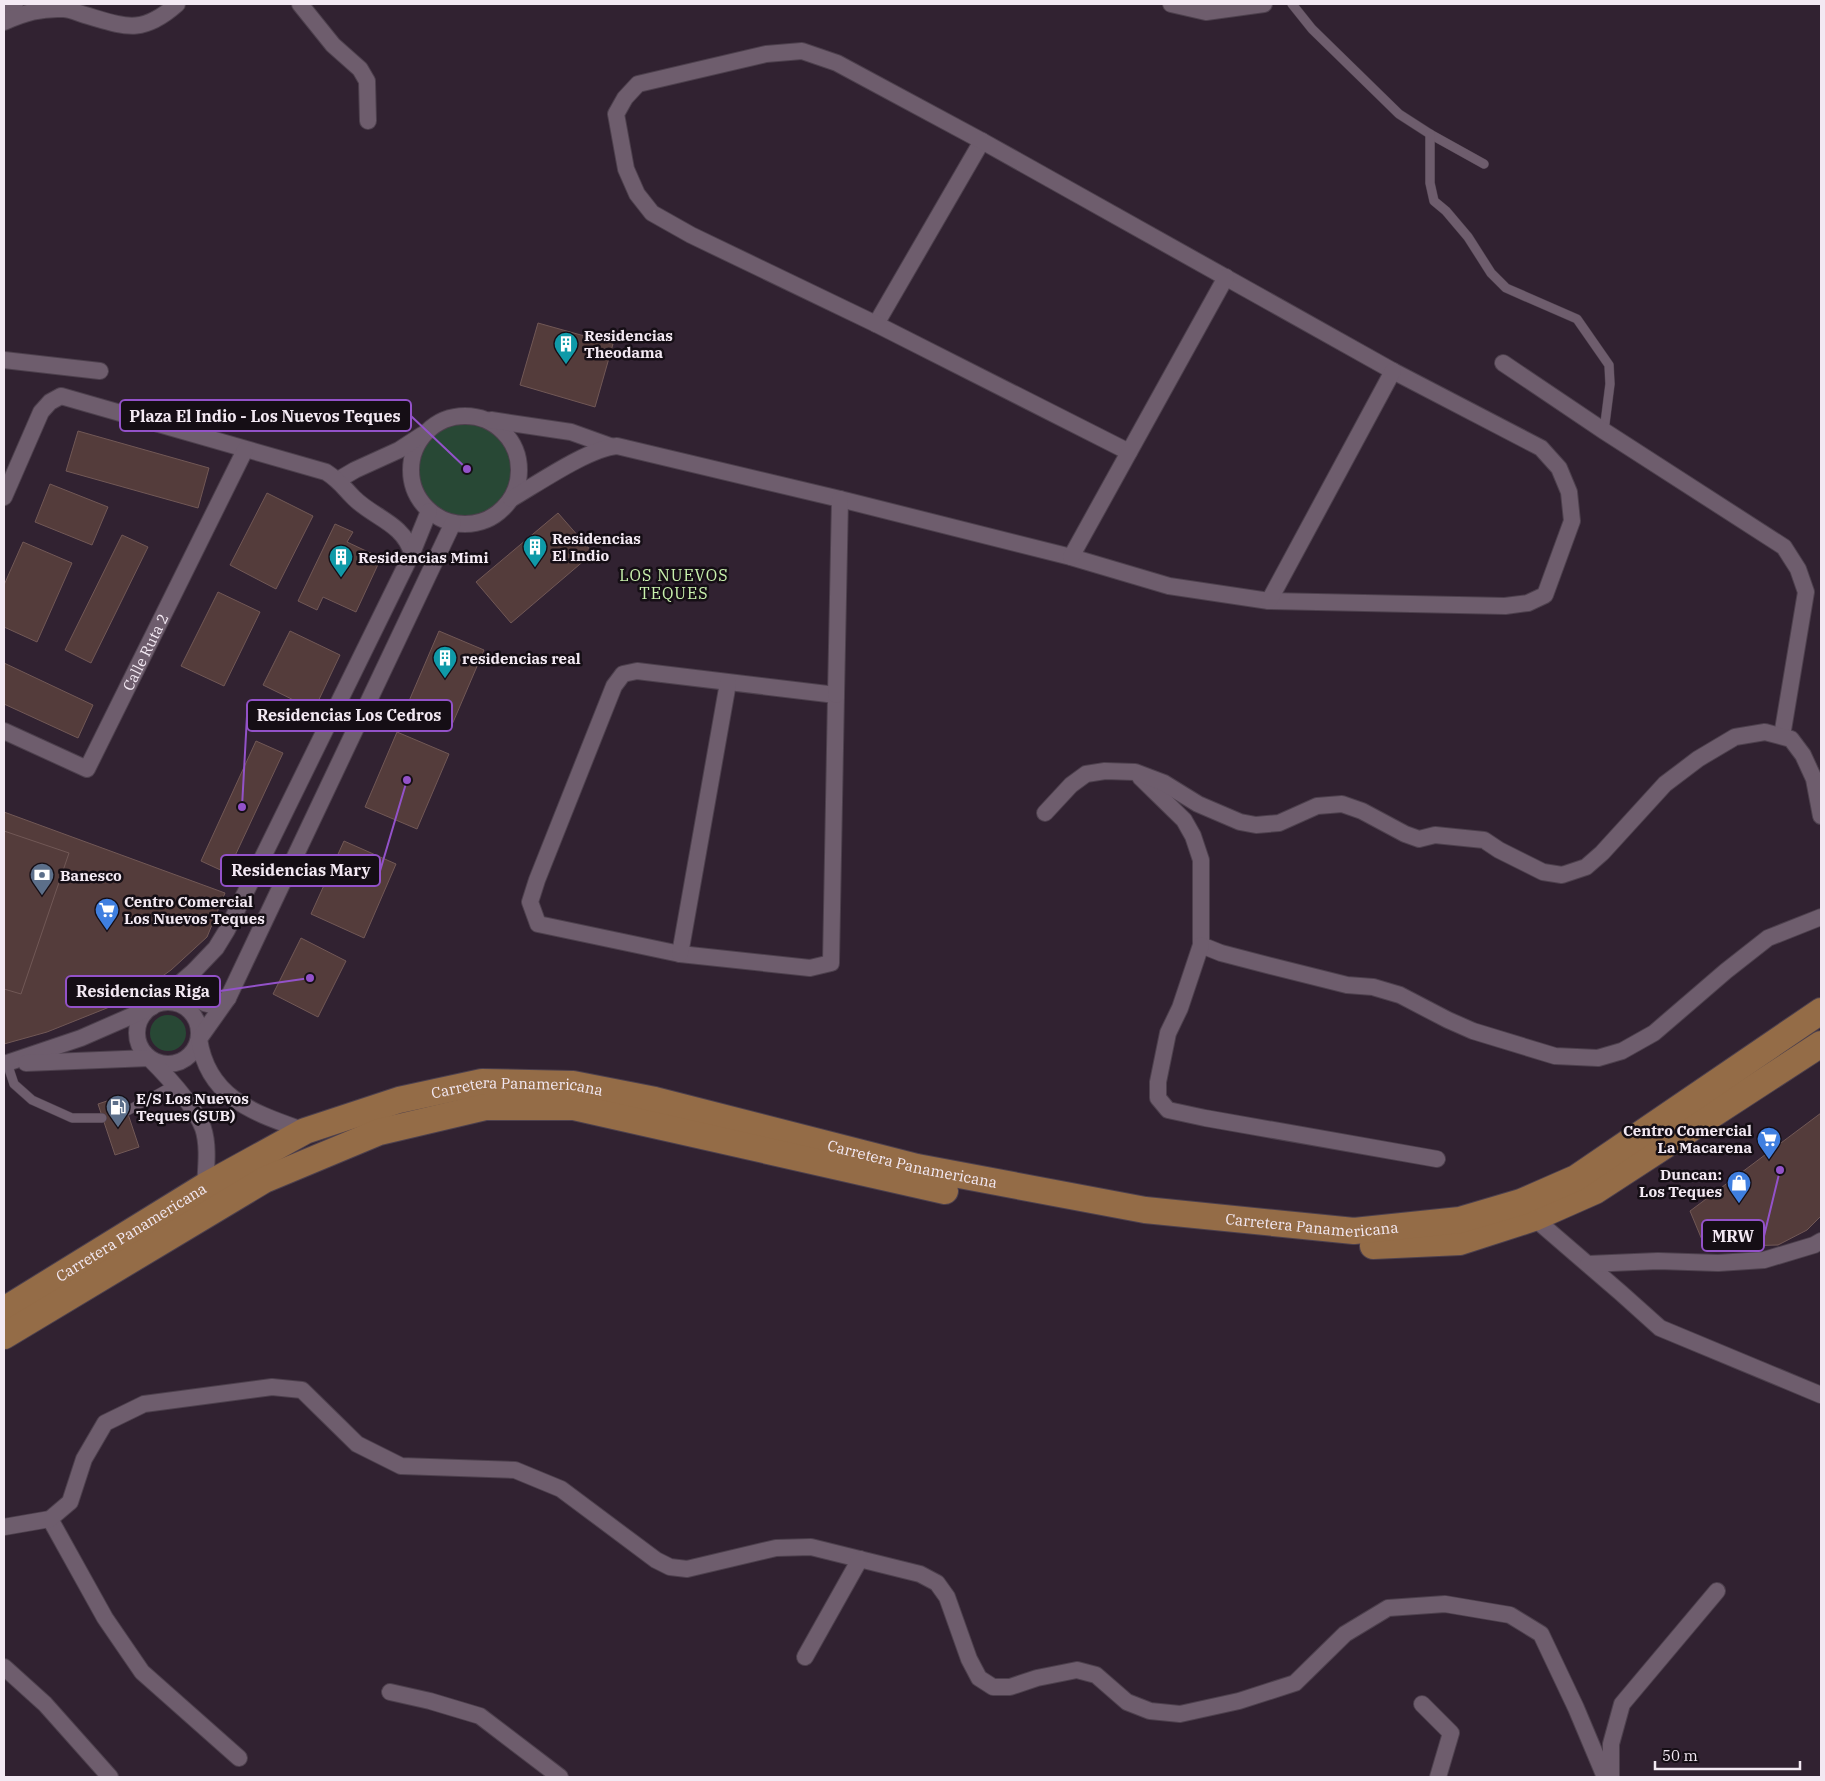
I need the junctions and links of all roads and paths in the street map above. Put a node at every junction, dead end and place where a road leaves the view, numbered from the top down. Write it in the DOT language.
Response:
graph roads {
  1 [pos="15,4"];
  2 [pos="177,4"];
  3 [pos="300,4"];
  4 [pos="1171,4"];
  5 [pos="1264,4"];
  6 [pos="1292,4"];
  7 [pos="4,14"];
  8 [pos="4,22"];
  9 [pos="368,121"];
  10 [pos="1430,134"];
  11 [pos="982,140"];
  12 [pos="1484,164"];
  13 [pos="1226,277"];
  14 [pos="876,324"];
  15 [pos="4,360"];
  16 [pos="1503,363"];
  17 [pos="100,371"];
  18 [pos="1394,371"];
  19 [pos="483,419"];
  20 [pos="437,423"];
  21 [pos="1604,431"];
  22 [pos="610,446"];
  23 [pos="244,450"];
  24 [pos="1129,452"];
  25 [pos="332,476"];
  26 [pos="4,497"];
  27 [pos="511,499"];
  28 [pos="840,499"];
  29 [pos="429,511"];
  30 [pos="452,523"];
  31 [pos="412,553"];
  32 [pos="1071,557"];
  33 [pos="1269,601"];
  34 [pos="728,683"];
  35 [pos="836,695"];
  36 [pos="4,731"];
  37 [pos="1782,736"];
  38 [pos="1135,772"];
  39 [pos="1045,813"];
  40 [pos="1821,816"];
  41 [pos="1821,917"];
  42 [pos="1201,945"];
  43 [pos="680,954"];
  44 [pos="194,971"];
  45 [pos="228,998"];
  46 [pos="152,1007"];
  47 [pos="1821,1012"];
  48 [pos="199,1039"];
  49 [pos="1821,1044"];
  50 [pos="149,1058"];
  51 [pos="5,1063"];
  52 [pos="174,1085"];
  53 [pos="127,1111"];
  54 [pos="102,1118"];
  55 [pos="305,1131"];
  56 [pos="1437,1159"];
  57 [pos="206,1186"];
  58 [pos="1534,1218"];
  59 [pos="1821,1241"];
  60 [pos="1588,1264"];
  61 [pos="4,1310"];
  62 [pos="4,1336"];
  63 [pos="1821,1396"];
  64 [pos="50,1519"];
  65 [pos="4,1527"];
  66 [pos="860,1559"];
  67 [pos="1717,1592"];
  68 [pos="805,1657"];
  69 [pos="4,1667"];
  70 [pos="390,1692"];
  71 [pos="1422,1704"];
  72 [pos="239,1758"];
  73 [pos="110,1777"];
  74 [pos="560,1777"];
  75 [pos="1438,1777"];
  76 [pos="1605,1777"];
  77 [pos="1611,1777"];
  1 -- 7 [label="street"];
  2 -- 8 [label="street"];
  3 -- 9 [label="street"];
  4 -- 5 [label="street"];
  6 -- 10 [label="lane"];
  10 -- 12 [label="lane"];
  10 -- 21 [label="lane"];
  11 -- 13 [label="street"];
  11 -- 14 [label="street"];
  11 -- 14 [label="street"];
  13 -- 18 [label="street"];
  13 -- 24 [label="street"];
  14 -- 24 [label="street"];
  15 -- 17 [label="street"];
  16 -- 21 [label="street"];
  18 -- 33 [label="street"];
  18 -- 33 [label="street"];
  19 -- 20 [label="street"];
  19 -- 22 [label="street"];
  19 -- 27 [label="street"];
  20 -- 25 [label="street"];
  20 -- 29 [label="street"];
  21 -- 37 [label="street"];
  22 -- 27 [label="street"];
  22 -- 28 [label="street"];
  23 -- 25 [label="street"];
  23 -- 26 [label="street"];
  23 -- 36 [label="street, Calle Ruta 2"];
  24 -- 32 [label="street"];
  25 -- 31 [label="street"];
  27 -- 30 [label="street"];
  28 -- 32 [label="street"];
  28 -- 35 [label="street"];
  29 -- 30 [label="street"];
  29 -- 31 [label="street"];
  30 -- 45 [label="street"];
  31 -- 44 [label="street"];
  32 -- 33 [label="street"];
  34 -- 35 [label="street"];
  34 -- 43 [label="street"];
  34 -- 43 [label="street"];
  35 -- 43 [label="street"];
  37 -- 38 [label="street"];
  37 -- 40 [label="street"];
  38 -- 39 [label="street"];
  38 -- 42 [label="street"];
  41 -- 42 [label="street"];
  42 -- 56 [label="street"];
  44 -- 45 [label="street"];
  44 -- 46 [label="street"];
  45 -- 48 [label="street"];
  46 -- 48 [label="street"];
  46 -- 50 [label="street"];
  46 -- 51 [label="street"];
  47 -- 55 [label="main road, Carretera Panamericana"];
  48 -- 50 [label="street"];
  48 -- 55 [label="street"];
  49 -- 58 [label="main road, Carretera Panamericana"];
  50 -- 51 [label="street"];
  50 -- 52 [label="street"];
  51 -- 54 [label="lane"];
  52 -- 53 [label="lane"];
  52 -- 57 [label="street"];
  55 -- 57 [label="main road, Carretera Panamericana"];
  57 -- 61 [label="main road, Carretera Panamericana"];
  58 -- 60 [label="street"];
  58 -- 62 [label="main road, Carretera Panamericana"];
  59 -- 60 [label="street"];
  60 -- 63 [label="street"];
  64 -- 65 [label="street"];
  64 -- 66 [label="street"];
  64 -- 72 [label="street"];
  66 -- 68 [label="street"];
  66 -- 76 [label="street"];
  67 -- 77 [label="street"];
  69 -- 73 [label="street"];
  70 -- 74 [label="street"];
  71 -- 75 [label="street"];
}
